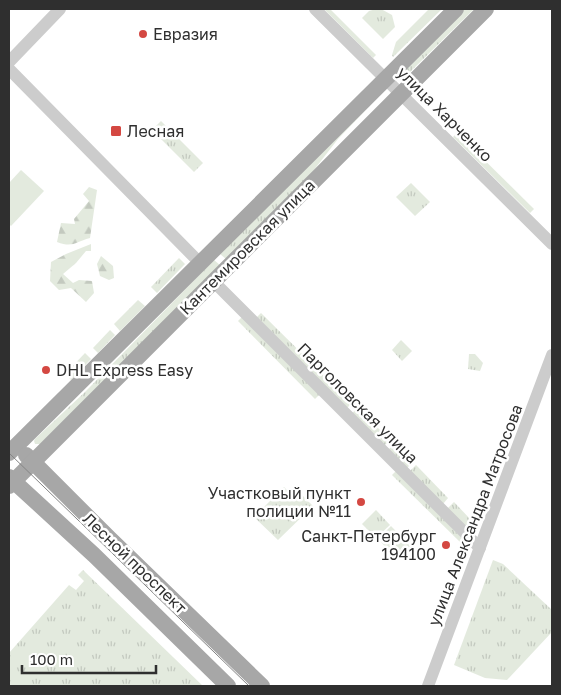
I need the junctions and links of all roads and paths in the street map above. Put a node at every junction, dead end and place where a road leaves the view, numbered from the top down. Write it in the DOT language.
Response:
graph roads {
  1 [pos="60,9"];
  2 [pos="314,9"];
  3 [pos="456,9"];
  4 [pos="486,9"];
  5 [pos="9,62"];
  6 [pos="9,69"];
  7 [pos="386,79"];
  8 [pos="401,94"];
  9 [pos="552,244"];
  10 [pos="201,264"];
  11 [pos="213,281"];
  12 [pos="552,355"];
  13 [pos="11,445"];
  14 [pos="32,462"];
  15 [pos="10,482"];
  16 [pos="480,548"];
  17 [pos="228,686"];
  18 [pos="262,686"];
  19 [pos="428,686"];
  1 -- 5 [label="street"];
  2 -- 7 [label="street, улица Харченко"];
  3 -- 7 [label="main road, Кантемировская улица"];
  4 -- 8 [label="main road, Кантемировская улица"];
  6 -- 10 [label="street"];
  7 -- 8 [label="street, улица Харченко"];
  7 -- 10 [label="main road, Кантемировская улица"];
  8 -- 9 [label="street, улица Харченко"];
  8 -- 11 [label="main road, Кантемировская улица"];
  10 -- 13 [label="main road, Кантемировская улица"];
  11 -- 14 [label="main road, Кантемировская улица"];
  11 -- 16 [label="street, Парголовская улица"];
  12 -- 16 [label="street, улица Александра Матросова"];
  13 -- 14 [label="main road, Лесной проспект"];
  14 -- 15 [label="main road, Кантемировская улица"];
  14 -- 18 [label="main road, Лесной проспект"];
  15 -- 17 [label="main road, Лесной проспект"];
  16 -- 19 [label="street, улица Александра Матросова"];
}
